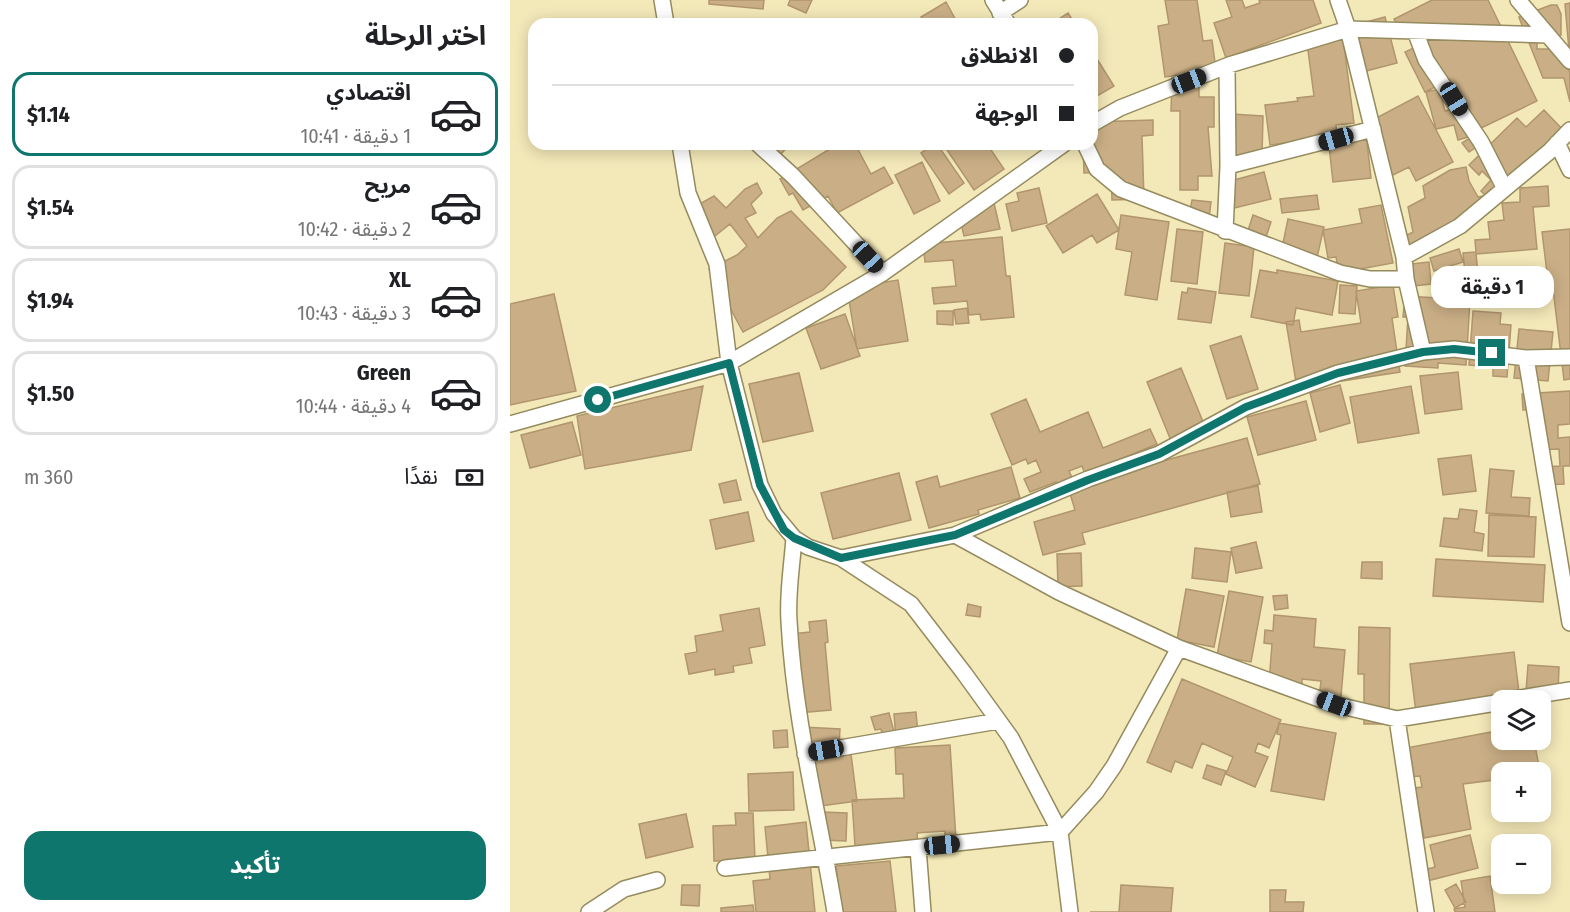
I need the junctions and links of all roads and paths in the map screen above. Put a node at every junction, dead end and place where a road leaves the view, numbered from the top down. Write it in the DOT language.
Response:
graph roads {
  1 [pos="662,0"];
  2 [pos="1020,0"];
  3 [pos="1338,0"];
  4 [pos="1518,0"];
  5 [pos="1000,12"];
  6 [pos="665,18"];
  7 [pos="1348,29"];
  8 [pos="1415,31"];
  9 [pos="1548,35"];
  10 [pos="1570,61"];
  11 [pos="1227,66"];
  12 [pos="1098,121"];
  13 [pos="1373,129"];
  14 [pos="1570,129"];
  15 [pos="1557,143"];
  16 [pos="681,150"];
  17 [pos="765,150"];
  18 [pos="1056,150"];
  19 [pos="1088,150"];
  20 [pos="1228,166"];
  21 [pos="1570,170"];
  22 [pos="1503,187"];
  23 [pos="1226,231"];
  24 [pos="1404,257"];
  25 [pos="883,273"];
  26 [pos="1406,279"];
  27 [pos="1423,352"];
  28 [pos="1570,357"];
  29 [pos="1526,358"];
  30 [pos="729,363"];
  31 [pos="510,424"];
  32 [pos="955,535"];
  33 [pos="794,538"];
  34 [pos="1564,553"];
  35 [pos="841,558"];
  36 [pos="1570,623"];
  37 [pos="1179,648"];
  38 [pos="1570,690"];
  39 [pos="1551,693"];
  40 [pos="1491,704"];
  41 [pos="1398,719"];
  42 [pos="998,721"];
  43 [pos="805,754"];
  44 [pos="1060,832"];
  45 [pos="918,848"];
  46 [pos="826,858"];
  47 [pos="725,867"];
  48 [pos="657,880"];
  49 [pos="589,912"];
  50 [pos="835,912"];
  51 [pos="923,912"];
  52 [pos="1070,912"];
  53 [pos="1426,912"];
  1 -- 6 [label="street"];
  2 -- 5 [label="street"];
  3 -- 7 [label="street"];
  4 -- 9 [label="street"];
  7 -- 8 [label="street"];
  7 -- 11 [label="street"];
  7 -- 13 [label="street"];
  8 -- 9 [label="street"];
  8 -- 22 [label="street"];
  9 -- 10 [label="street"];
  11 -- 12 [label="street"];
  11 -- 20 [label="street"];
  13 -- 20 [label="street"];
  13 -- 24 [label="street"];
  14 -- 15 [label="street"];
  15 -- 21 [label="street"];
  15 -- 22 [label="street"];
  16 -- 30 [label="street"];
  17 -- 25 [label="street"];
  18 -- 25 [label="street"];
  19 -- 23 [label="street"];
  20 -- 23 [label="street"];
  22 -- 24 [label="street"];
  23 -- 26 [label="street"];
  24 -- 26 [label="street"];
  25 -- 30 [label="street"];
  26 -- 27 [label="street"];
  27 -- 29 [label="street"];
  27 -- 32 [label="street"];
  28 -- 29 [label="street"];
  29 -- 34 [label="street"];
  30 -- 31 [label="street"];
  30 -- 33 [label="street"];
  32 -- 35 [label="street"];
  32 -- 37 [label="street"];
  33 -- 35 [label="street"];
  33 -- 43 [label="street"];
  34 -- 36 [label="street"];
  35 -- 42 [label="street"];
  37 -- 41 [label="street"];
  37 -- 44 [label="street"];
  38 -- 39 [label="street"];
  40 -- 41 [label="street"];
  41 -- 53 [label="street"];
  42 -- 43 [label="street"];
  42 -- 44 [label="street"];
  43 -- 46 [label="street"];
  44 -- 45 [label="street"];
  44 -- 52 [label="street"];
  45 -- 46 [label="street"];
  45 -- 51 [label="street"];
  46 -- 47 [label="street"];
  46 -- 50 [label="street"];
  48 -- 49 [label="street"];
}
